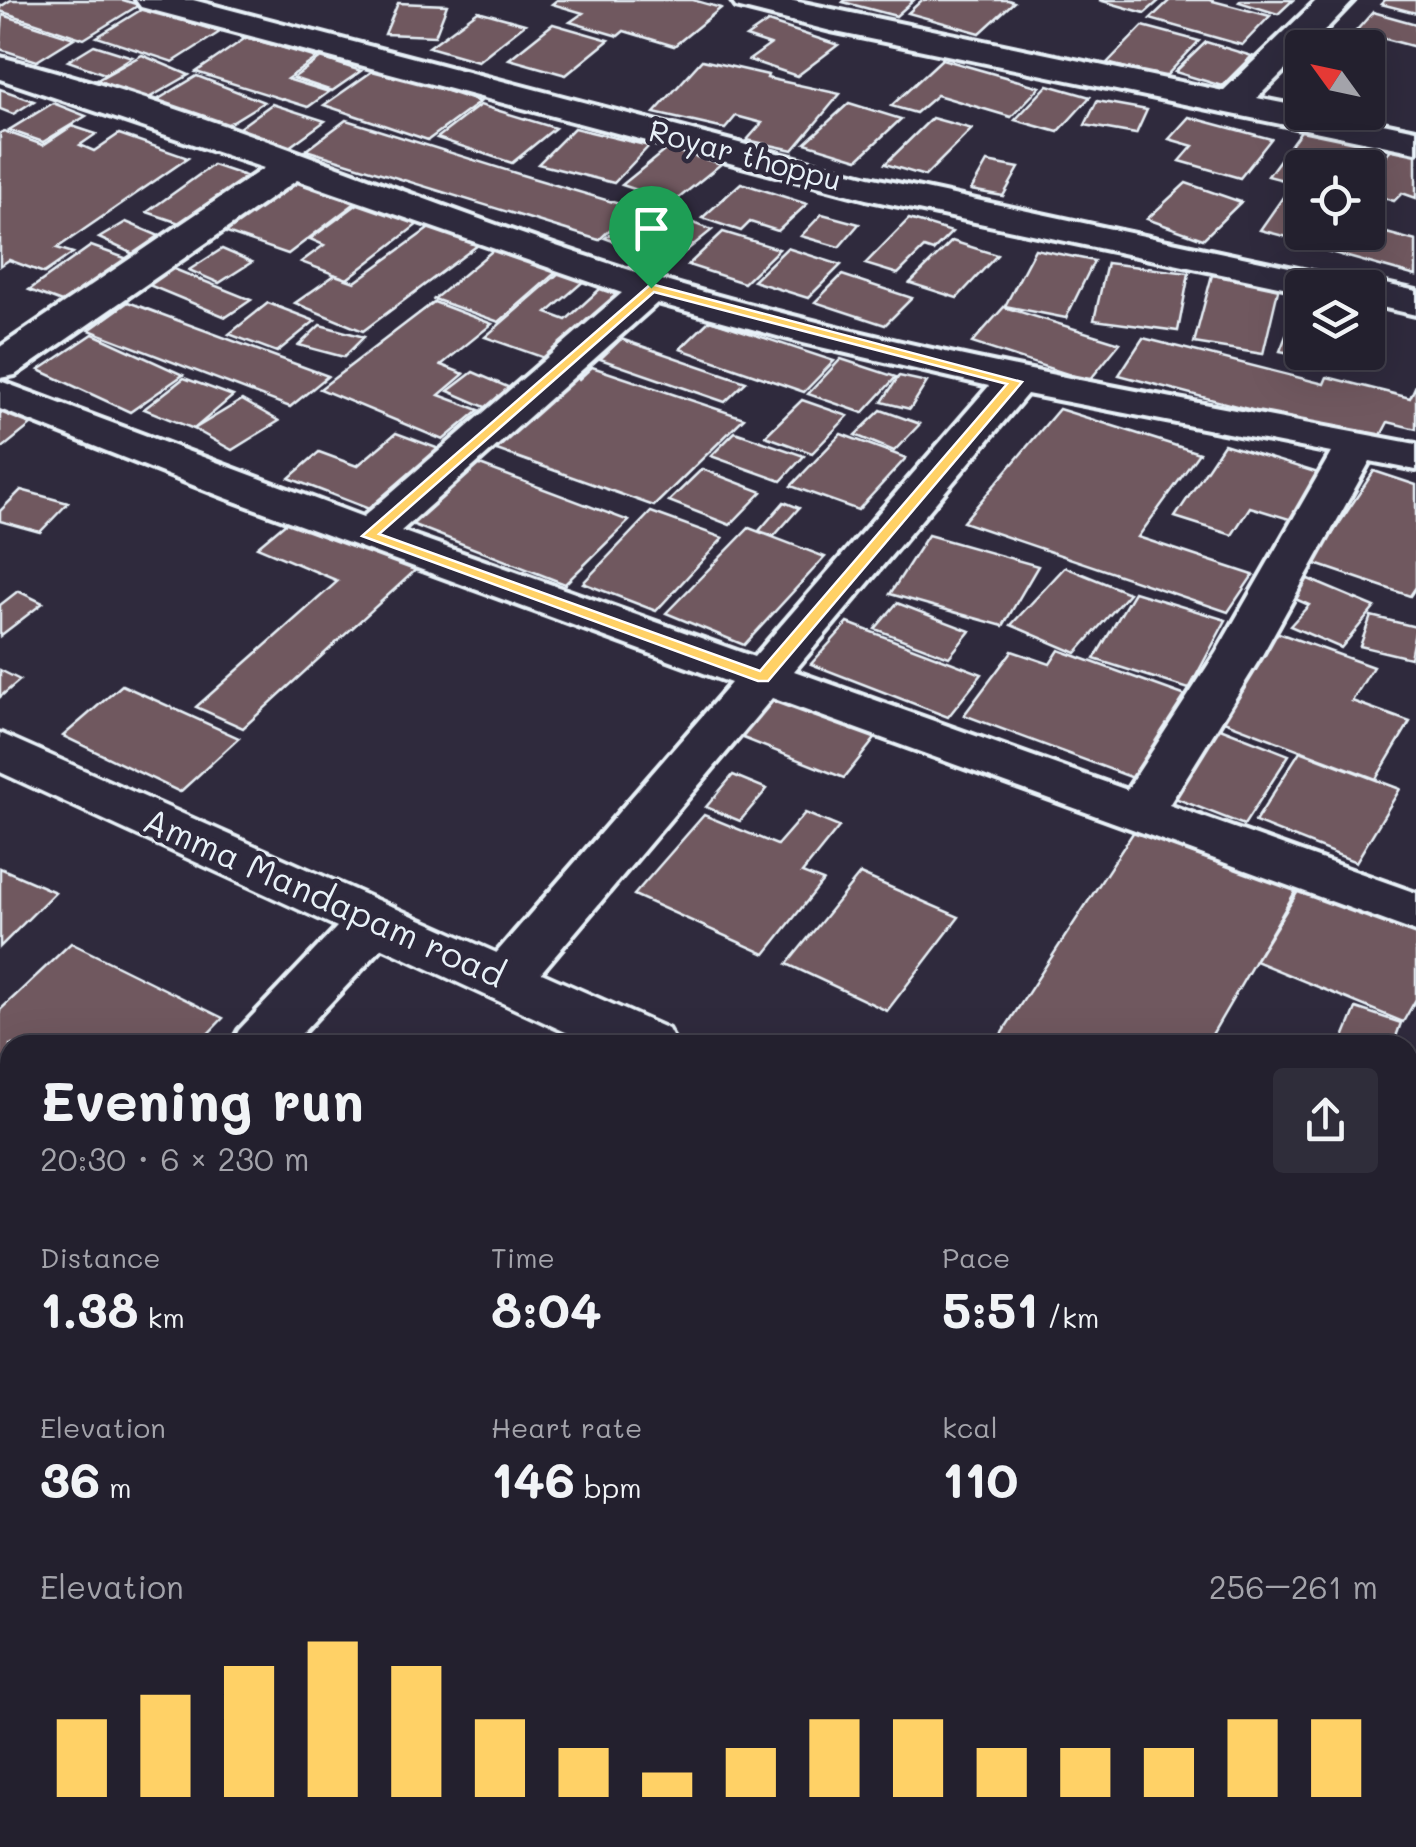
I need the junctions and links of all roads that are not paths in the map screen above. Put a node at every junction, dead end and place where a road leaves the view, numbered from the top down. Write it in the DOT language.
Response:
graph roads {
  1 [pos="153,0"];
  2 [pos="748,0"];
  3 [pos="1337,0"];
  4 [pos="0,68"];
  5 [pos="1232,102"];
  6 [pos="1416,142"];
  7 [pos="292,166"];
  8 [pos="1285,276"];
  9 [pos="651,288"];
  10 [pos="1385,296"];
  11 [pos="1416,302"];
  12 [pos="0,366"];
  13 [pos="1015,382"];
  14 [pos="0,394"];
  15 [pos="1357,445"];
  16 [pos="1416,456"];
  17 [pos="369,536"];
  18 [pos="763,678"];
  19 [pos="0,751"];
  20 [pos="1138,812"];
  21 [pos="1416,912"];
  22 [pos="375,921"];
  23 [pos="504,980"];
  24 [pos="267,1035"];
  25 [pos="626,1035"];
  1 -- 8 [label="street, Royar thoppu"];
  2 -- 5 [label="street"];
  3 -- 5 [label="street"];
  4 -- 7 [label="street"];
  5 -- 6 [label="street"];
  7 -- 9 [label="street"];
  7 -- 12 [label="street"];
  9 -- 13 [label="street"];
  9 -- 17 [label="street"];
  10 -- 11 [label="street"];
  13 -- 15 [label="street"];
  13 -- 18 [label="street"];
  14 -- 17 [label="street"];
  15 -- 16 [label="street"];
  15 -- 20 [label="street"];
  17 -- 18 [label="street"];
  18 -- 20 [label="street"];
  18 -- 23 [label="street"];
  19 -- 22 [label="main road, Amma Mandapam road"];
  20 -- 21 [label="street"];
  22 -- 23 [label="main road, Amma Mandapam road"];
  22 -- 24 [label="street"];
  23 -- 25 [label="main road, Amma Mandapam road"];
}
